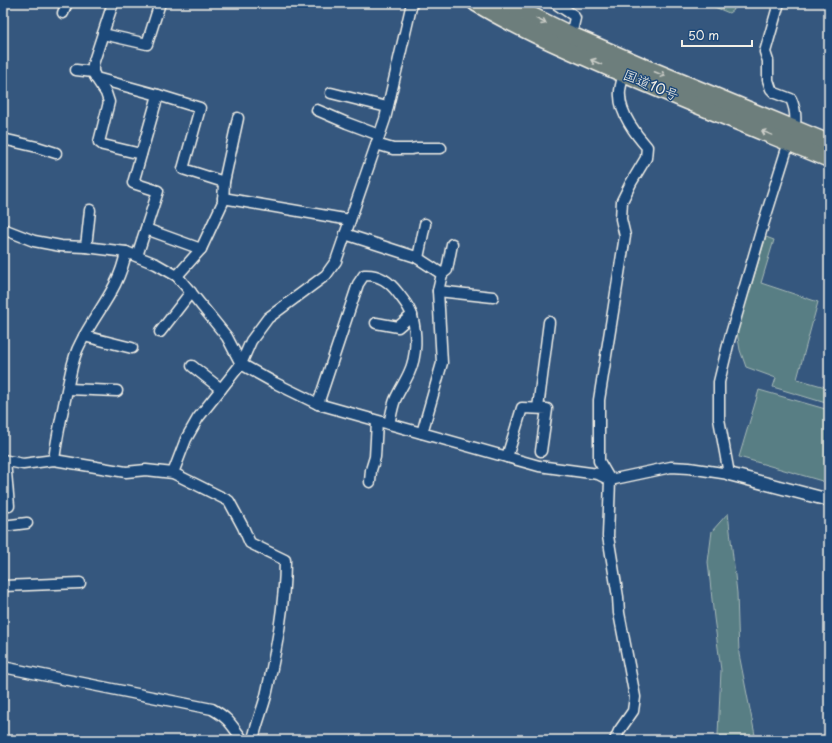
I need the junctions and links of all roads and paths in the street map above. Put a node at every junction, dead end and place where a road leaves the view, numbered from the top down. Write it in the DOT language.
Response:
graph roads {
  1 [pos="67,3"];
  2 [pos="113,3"];
  3 [pos="160,3"];
  4 [pos="412,3"];
  5 [pos="476,3"];
  6 [pos="506,3"];
  7 [pos="555,3"];
  8 [pos="779,3"];
  9 [pos="63,13"];
  10 [pos="103,34"];
  11 [pos="571,35"];
  12 [pos="76,70"];
  13 [pos="95,75"];
  14 [pos="624,75"];
  15 [pos="331,93"];
  16 [pos="158,95"];
  17 [pos="387,107"];
  18 [pos="318,110"];
  19 [pos="238,118"];
  20 [pos="792,136"];
  21 [pos="3,139"];
  22 [pos="378,140"];
  23 [pos="829,143"];
  24 [pos="441,148"];
  25 [pos="56,153"];
  26 [pos="141,154"];
  27 [pos="829,159"];
  28 [pos="224,182"];
  29 [pos="223,198"];
  30 [pos="90,210"];
  31 [pos="350,220"];
  32 [pos="425,224"];
  33 [pos="3,229"];
  34 [pos="146,229"];
  35 [pos="345,234"];
  36 [pos="452,244"];
  37 [pos="86,247"];
  38 [pos="201,249"];
  39 [pos="126,252"];
  40 [pos="136,256"];
  41 [pos="418,258"];
  42 [pos="442,274"];
  43 [pos="177,276"];
  44 [pos="438,291"];
  45 [pos="191,292"];
  46 [pos="493,297"];
  47 [pos="412,315"];
  48 [pos="549,322"];
  49 [pos="376,323"];
  50 [pos="160,332"];
  51 [pos="84,336"];
  52 [pos="132,348"];
  53 [pos="241,364"];
  54 [pos="192,366"];
  55 [pos="68,389"];
  56 [pos="220,389"];
  57 [pos="117,391"];
  58 [pos="318,404"];
  59 [pos="538,408"];
  60 [pos="377,422"];
  61 [pos="389,424"];
  62 [pos="422,433"];
  63 [pos="542,451"];
  64 [pos="507,457"];
  65 [pos="4,460"];
  66 [pos="54,460"];
  67 [pos="173,473"];
  68 [pos="730,474"];
  69 [pos="610,480"];
  70 [pos="370,482"];
  71 [pos="829,500"];
  72 [pos="9,506"];
  73 [pos="27,523"];
  74 [pos="3,526"];
  75 [pos="80,583"];
  76 [pos="3,586"];
  77 [pos="3,666"];
  78 [pos="243,740"];
  79 [pos="253,740"];
  80 [pos="615,740"];
  1 -- 9 [label="street"];
  2 -- 10 [label="street"];
  3 -- 10 [label="street"];
  4 -- 17 [label="street"];
  14 -- 5 [label="highway, 国道10号, one-way"];
  6 -- 11 [label="highway, 国道10号, one-way"];
  7 -- 11 [label="street"];
  8 -- 20 [label="street"];
  10 -- 13 [label="street"];
  11 -- 20 [label="highway, 国道10号, one-way"];
  12 -- 13 [label="street"];
  13 -- 16 [label="street"];
  13 -- 26 [label="street"];
  20 -- 14 [label="highway, 国道10号, one-way"];
  14 -- 69 [label="street"];
  15 -- 17 [label="street"];
  16 -- 26 [label="street"];
  16 -- 28 [label="street"];
  17 -- 22 [label="street"];
  18 -- 22 [label="street"];
  19 -- 28 [label="street"];
  20 -- 23 [label="highway, 国道10号"];
  20 -- 27 [label="highway, 国道10号"];
  20 -- 68 [label="street"];
  21 -- 25 [label="street"];
  22 -- 24 [label="street"];
  22 -- 31 [label="street"];
  26 -- 34 [label="street"];
  28 -- 29 [label="street"];
  29 -- 31 [label="street"];
  29 -- 38 [label="street"];
  30 -- 37 [label="street"];
  31 -- 35 [label="street"];
  32 -- 41 [label="street"];
  33 -- 37 [label="street"];
  34 -- 38 [label="street"];
  34 -- 40 [label="street"];
  35 -- 41 [label="street"];
  35 -- 53 [label="street"];
  36 -- 42 [label="street"];
  37 -- 39 [label="street"];
  38 -- 43 [label="street"];
  39 -- 40 [label="street"];
  39 -- 51 [label="street"];
  40 -- 43 [label="street"];
  41 -- 42 [label="street"];
  42 -- 44 [label="street"];
  43 -- 45 [label="street"];
  44 -- 46 [label="street"];
  44 -- 62 [label="street"];
  45 -- 50 [label="street"];
  45 -- 53 [label="street"];
  47 -- 49 [label="street"];
  47 -- 58 [label="street"];
  47 -- 61 [label="street"];
  48 -- 59 [label="street"];
  51 -- 52 [label="street"];
  51 -- 55 [label="street"];
  53 -- 56 [label="street"];
  53 -- 58 [label="street"];
  54 -- 56 [label="street"];
  55 -- 57 [label="street"];
  55 -- 66 [label="street"];
  56 -- 67 [label="street"];
  58 -- 60 [label="street"];
  59 -- 63 [label="street"];
  59 -- 64 [label="street"];
  60 -- 61 [label="street"];
  60 -- 70 [label="street"];
  61 -- 62 [label="street"];
  62 -- 64 [label="street"];
  64 -- 69 [label="street"];
  65 -- 66 [label="street"];
  65 -- 72 [label="street"];
  66 -- 67 [label="street"];
  67 -- 79 [label="street"];
  68 -- 69 [label="street"];
  68 -- 71 [label="street"];
  69 -- 80 [label="street"];
  73 -- 74 [label="street"];
  75 -- 76 [label="street"];
  77 -- 78 [label="street"];
}
